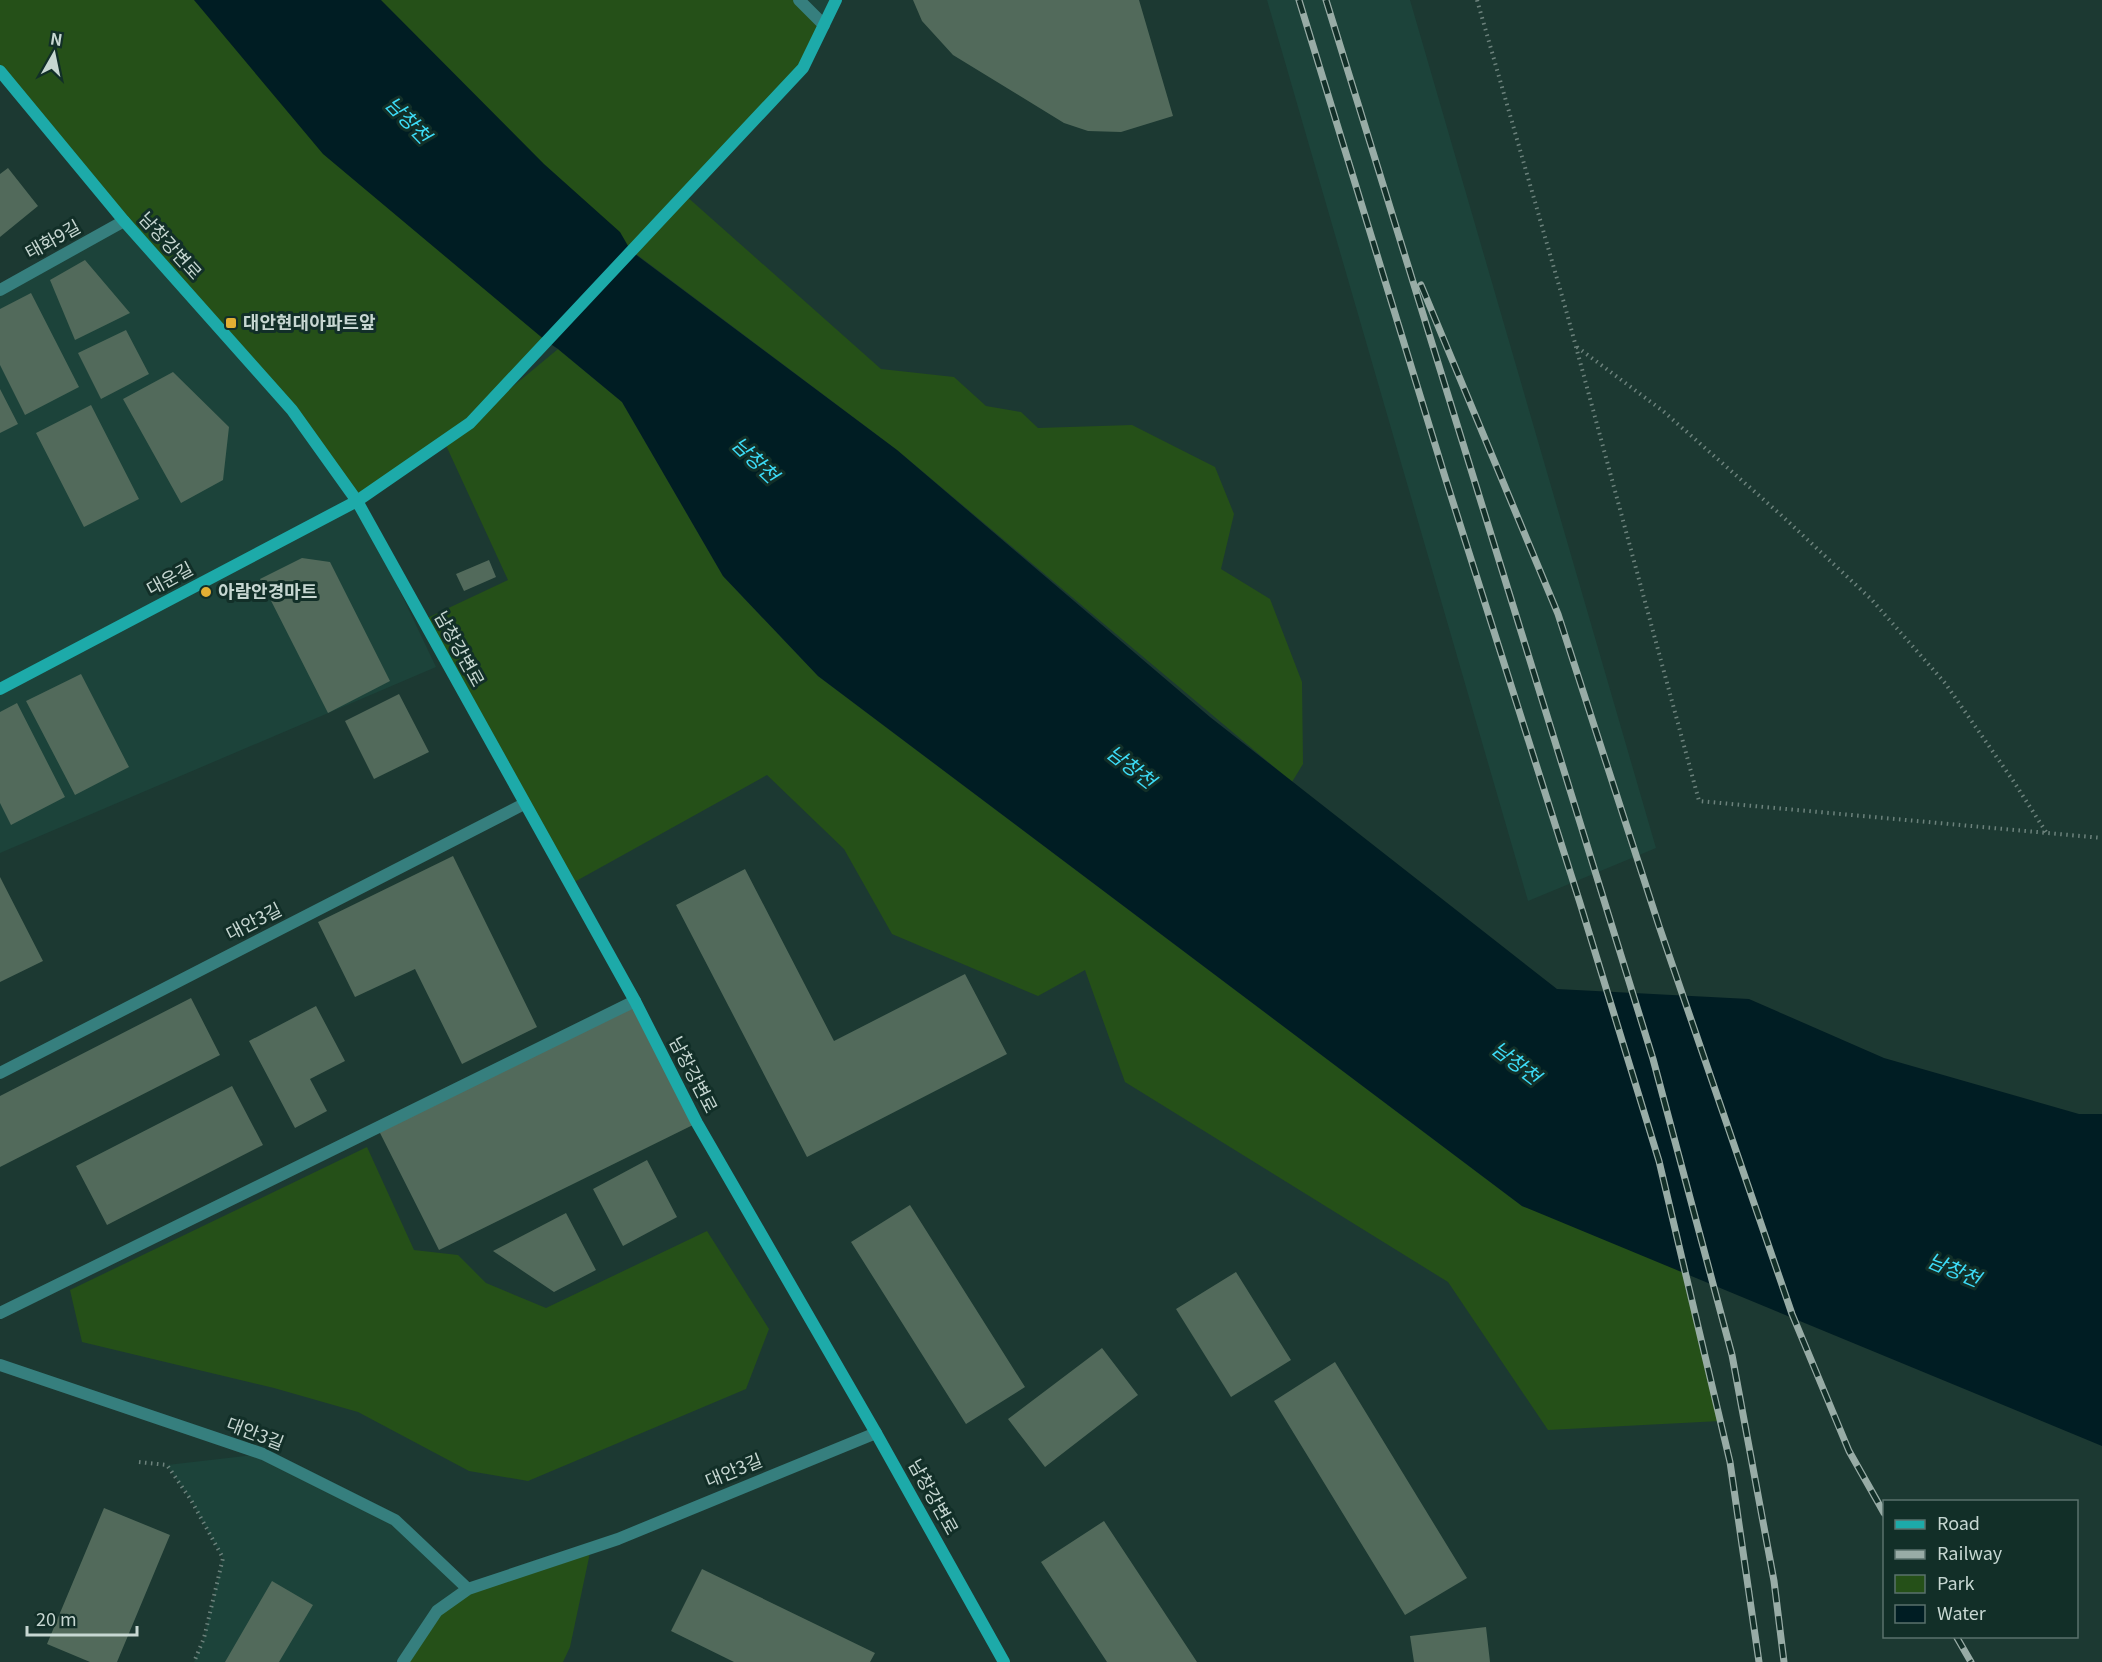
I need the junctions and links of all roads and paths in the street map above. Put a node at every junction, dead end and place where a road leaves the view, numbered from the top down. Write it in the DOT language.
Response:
graph roads {
  1 [pos="799,0"];
  2 [pos="836,0"];
  3 [pos="1477,0"];
  4 [pos="824,25"];
  5 [pos="0,71"];
  6 [pos="124,221"];
  7 [pos="0,290"];
  8 [pos="1576,347"];
  9 [pos="357,501"];
  10 [pos="0,689"];
  11 [pos="524,804"];
  12 [pos="2046,833"];
  13 [pos="2102,838"];
  14 [pos="635,1001"];
  15 [pos="0,1073"];
  16 [pos="0,1314"];
  17 [pos="0,1365"];
  18 [pos="876,1432"];
  19 [pos="139,1462"];
  20 [pos="468,1588"];
  21 [pos="194,1662"];
  22 [pos="403,1662"];
  23 [pos="1004,1662"];
  1 -- 4 [label="street"];
  2 -- 4 [label="street"];
  3 -- 8 [label="path"];
  4 -- 9 [label="street"];
  5 -- 6 [label="street, 남창강변로"];
  6 -- 7 [label="street, 태화9길"];
  6 -- 9 [label="street, 남창강변로"];
  8 -- 12 [label="path"];
  8 -- 12 [label="path"];
  9 -- 10 [label="street, 대운길"];
  9 -- 11 [label="street, 남창강변로"];
  11 -- 14 [label="street, 남창강변로"];
  11 -- 15 [label="street, 대안3길"];
  12 -- 13 [label="path"];
  14 -- 16 [label="street"];
  14 -- 18 [label="street, 남창강변로"];
  17 -- 20 [label="street, 대안3길"];
  18 -- 20 [label="street, 대안3길"];
  18 -- 23 [label="street, 남창강변로"];
  19 -- 21 [label="path"];
  20 -- 22 [label="street, 대안3길"];
}
